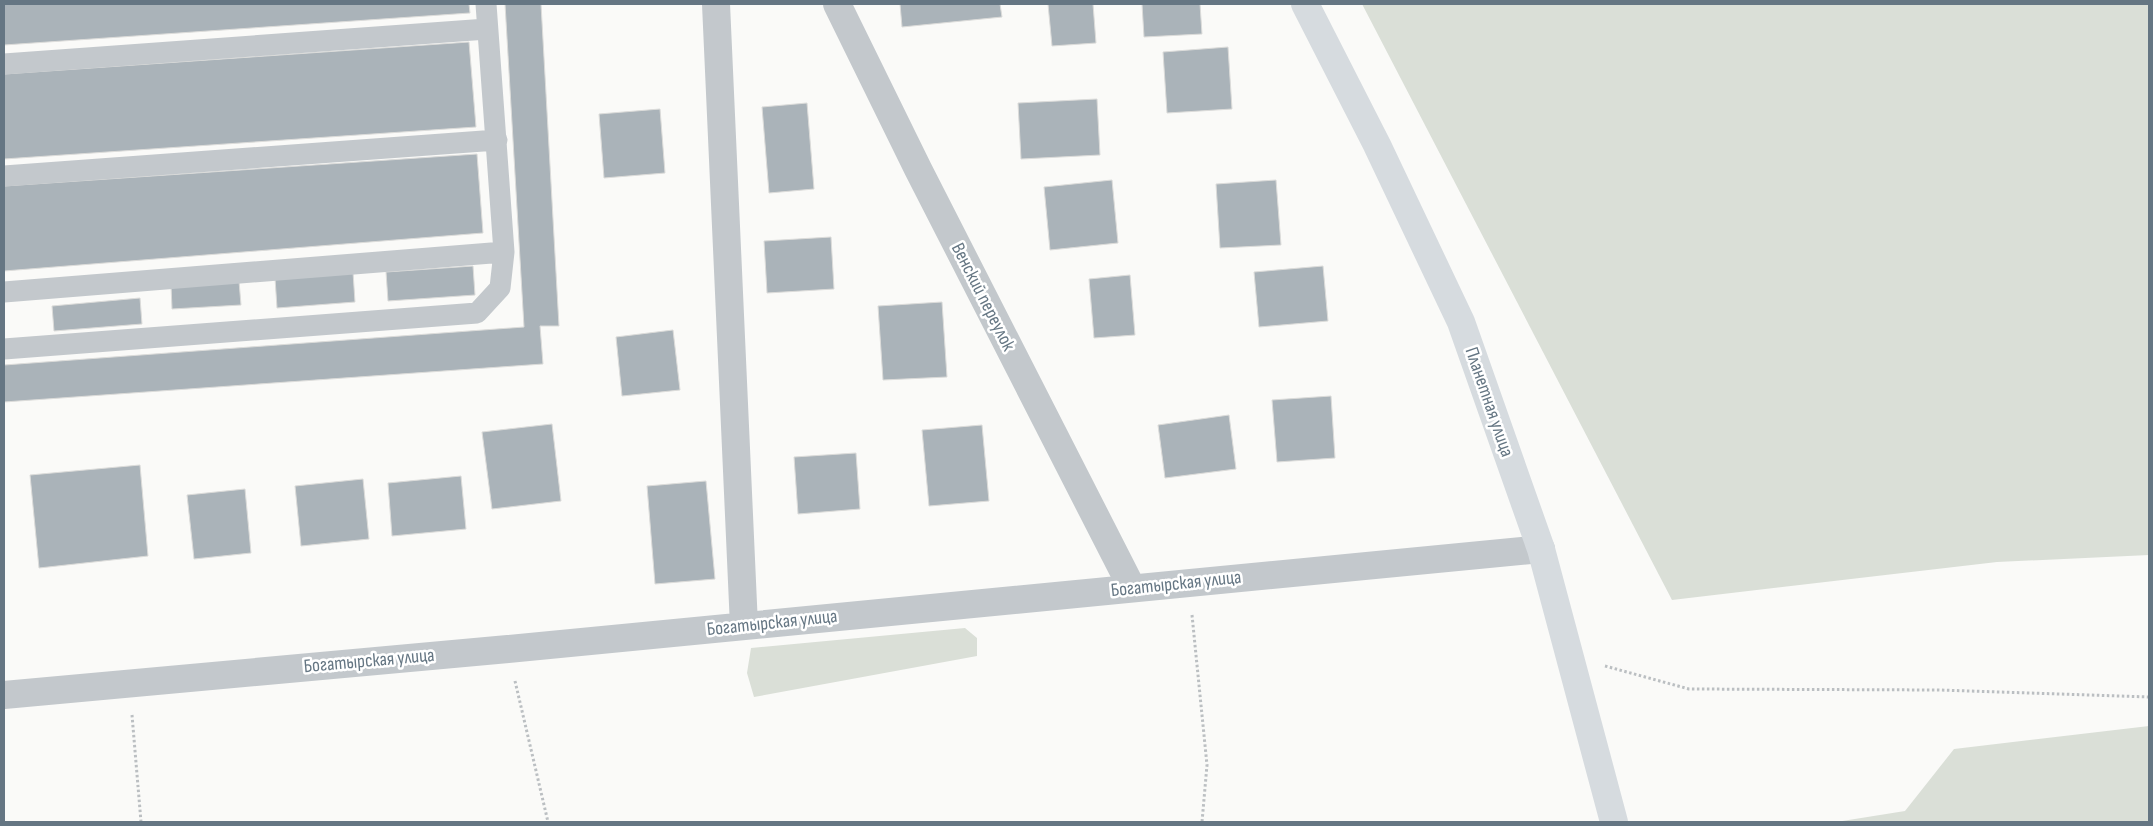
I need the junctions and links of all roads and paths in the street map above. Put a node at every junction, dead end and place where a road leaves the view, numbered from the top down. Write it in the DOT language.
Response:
graph roads {
  1 [pos="486,4"];
  2 [pos="716,4"];
  3 [pos="837,4"];
  4 [pos="1305,4"];
  5 [pos="487,29"];
  6 [pos="4,64"];
  7 [pos="497,140"];
  8 [pos="4,176"];
  9 [pos="504,252"];
  10 [pos="4,292"];
  11 [pos="4,349"];
  12 [pos="1541,549"];
  13 [pos="1132,588"];
  14 [pos="1192,607"];
  15 [pos="744,626"];
  16 [pos="1569,656"];
  17 [pos="514,678"];
  18 [pos="4,695"];
  19 [pos="2149,696"];
  20 [pos="132,711"];
  21 [pos="141,822"];
  22 [pos="548,822"];
  23 [pos="1202,822"];
  24 [pos="1614,822"];
  1 -- 5 [label="lane"];
  2 -- 15 [label="street"];
  3 -- 13 [label="street, Венский переулок"];
  4 -- 12 [label="main road, Планетная улица"];
  5 -- 6 [label="lane"];
  5 -- 7 [label="lane"];
  7 -- 8 [label="lane"];
  7 -- 9 [label="lane"];
  9 -- 10 [label="lane"];
  9 -- 11 [label="lane"];
  12 -- 13 [label="street, Богатырская улица"];
  12 -- 16 [label="main road, Планетная улица"];
  13 -- 15 [label="street, Богатырская улица"];
  14 -- 23 [label="path"];
  15 -- 18 [label="street, Богатырская улица"];
  16 -- 19 [label="path"];
  16 -- 24 [label="main road, Планетная улица"];
  17 -- 22 [label="path"];
  20 -- 21 [label="path"];
}
